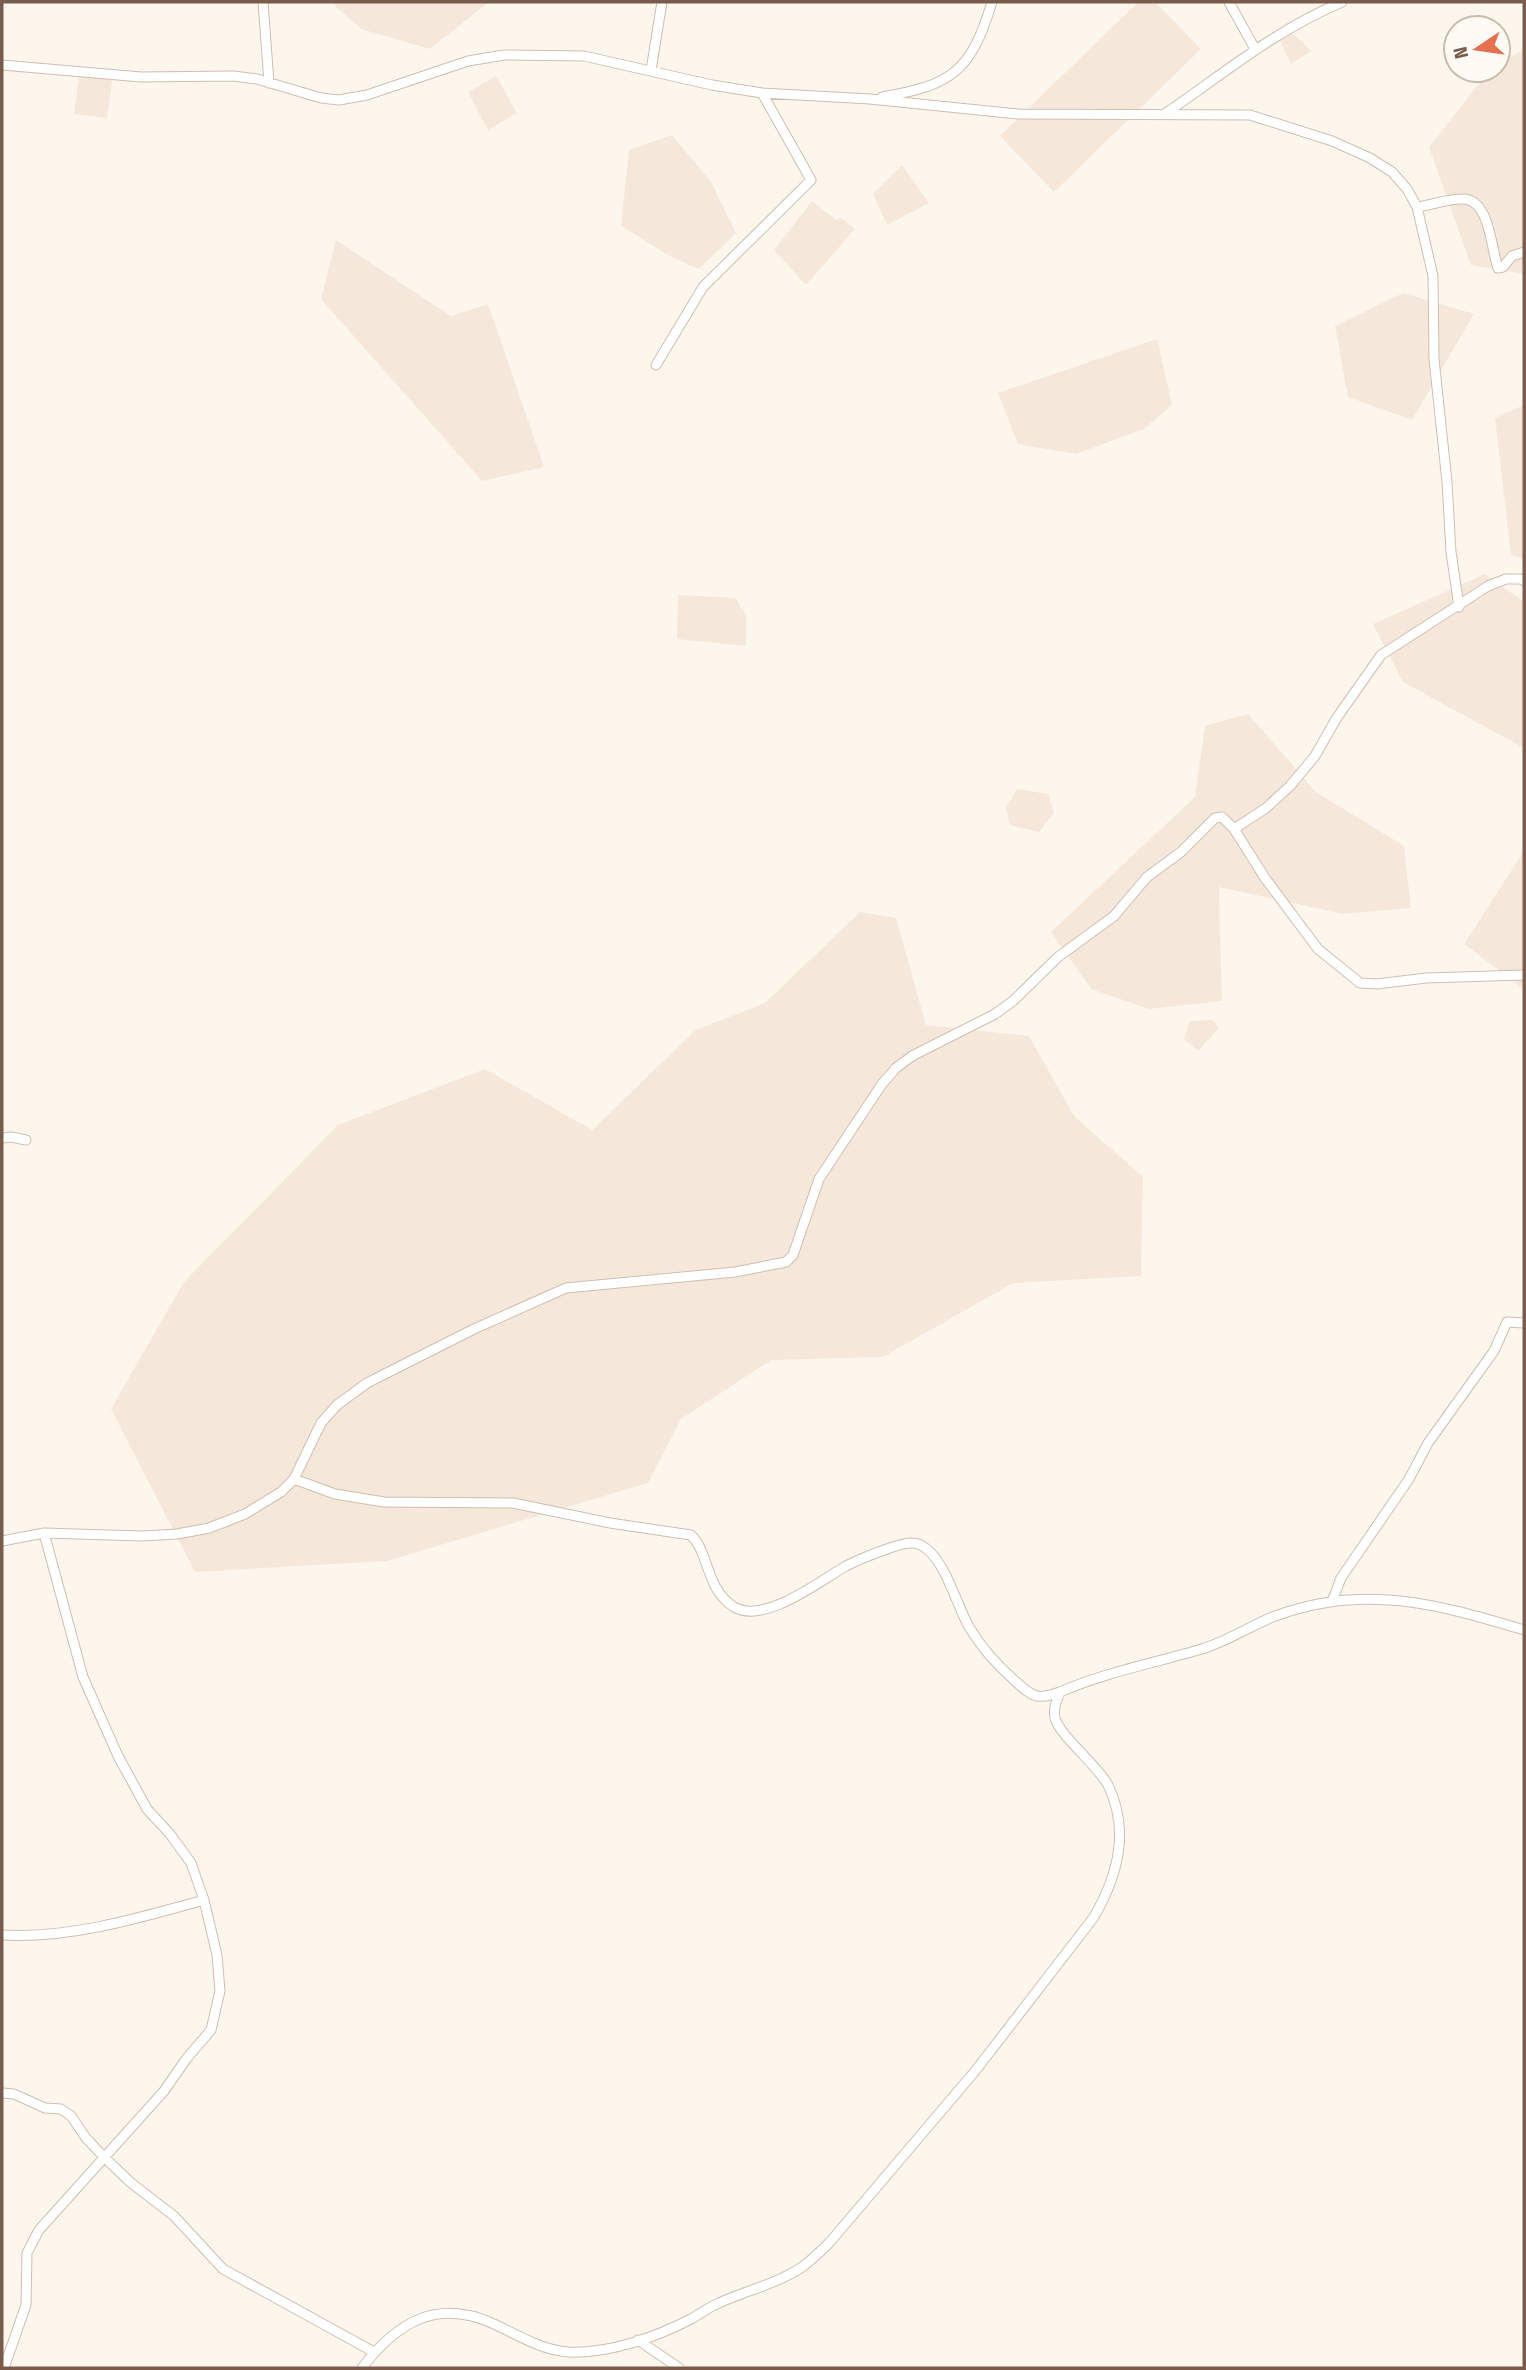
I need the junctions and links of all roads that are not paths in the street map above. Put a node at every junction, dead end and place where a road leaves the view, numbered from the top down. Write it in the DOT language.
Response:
graph roads {
  1 [pos="263,2"];
  2 [pos="662,2"];
  3 [pos="992,2"];
  4 [pos="1229,2"];
  5 [pos="1342,2"];
  6 [pos="1255,49"];
  7 [pos="2,65"];
  8 [pos="651,70"];
  9 [pos="270,83"];
  10 [pos="762,93"];
  11 [pos="870,99"];
  12 [pos="1165,114"];
  13 [pos="1417,207"];
  14 [pos="1524,252"];
  15 [pos="656,365"];
  16 [pos="1524,581"];
  17 [pos="1459,607"];
  18 [pos="1234,828"];
  19 [pos="1524,975"];
  20 [pos="2,1138"];
  21 [pos="26,1140"];
  22 [pos="1524,1323"];
  23 [pos="294,1479"];
  24 [pos="44,1533"];
  25 [pos="2,1541"];
  26 [pos="1333,1600"];
  27 [pos="1524,1630"];
  28 [pos="1060,1692"];
  29 [pos="204,1900"];
  30 [pos="2,1935"];
  31 [pos="2,2093"];
  32 [pos="105,2158"];
  33 [pos="638,2340"];
  34 [pos="374,2352"];
  35 [pos="4,2368"];
  36 [pos="362,2368"];
  37 [pos="679,2368"];
  1 -- 9 [label="street"];
  2 -- 8 [label="street"];
  3 -- 11 [label="street"];
  4 -- 6 [label="street"];
  5 -- 6 [label="street"];
  6 -- 12 [label="street"];
  7 -- 9 [label="street"];
  8 -- 9 [label="street"];
  8 -- 10 [label="street"];
  10 -- 11 [label="street"];
  10 -- 15 [label="street"];
  11 -- 12 [label="street"];
  12 -- 13 [label="street"];
  13 -- 14 [label="street"];
  13 -- 17 [label="street"];
  16 -- 17 [label="street"];
  17 -- 18 [label="street"];
  18 -- 19 [label="street"];
  18 -- 23 [label="street"];
  20 -- 21 [label="street"];
  22 -- 26 [label="street"];
  23 -- 24 [label="street"];
  23 -- 28 [label="street"];
  24 -- 25 [label="street"];
  24 -- 29 [label="street"];
  26 -- 27 [label="street"];
  26 -- 28 [label="street"];
  28 -- 33 [label="street"];
  29 -- 30 [label="street"];
  29 -- 32 [label="street"];
  31 -- 32 [label="street"];
  32 -- 34 [label="street"];
  32 -- 35 [label="street"];
  33 -- 34 [label="street"];
  33 -- 37 [label="street"];
  34 -- 36 [label="street"];
}
